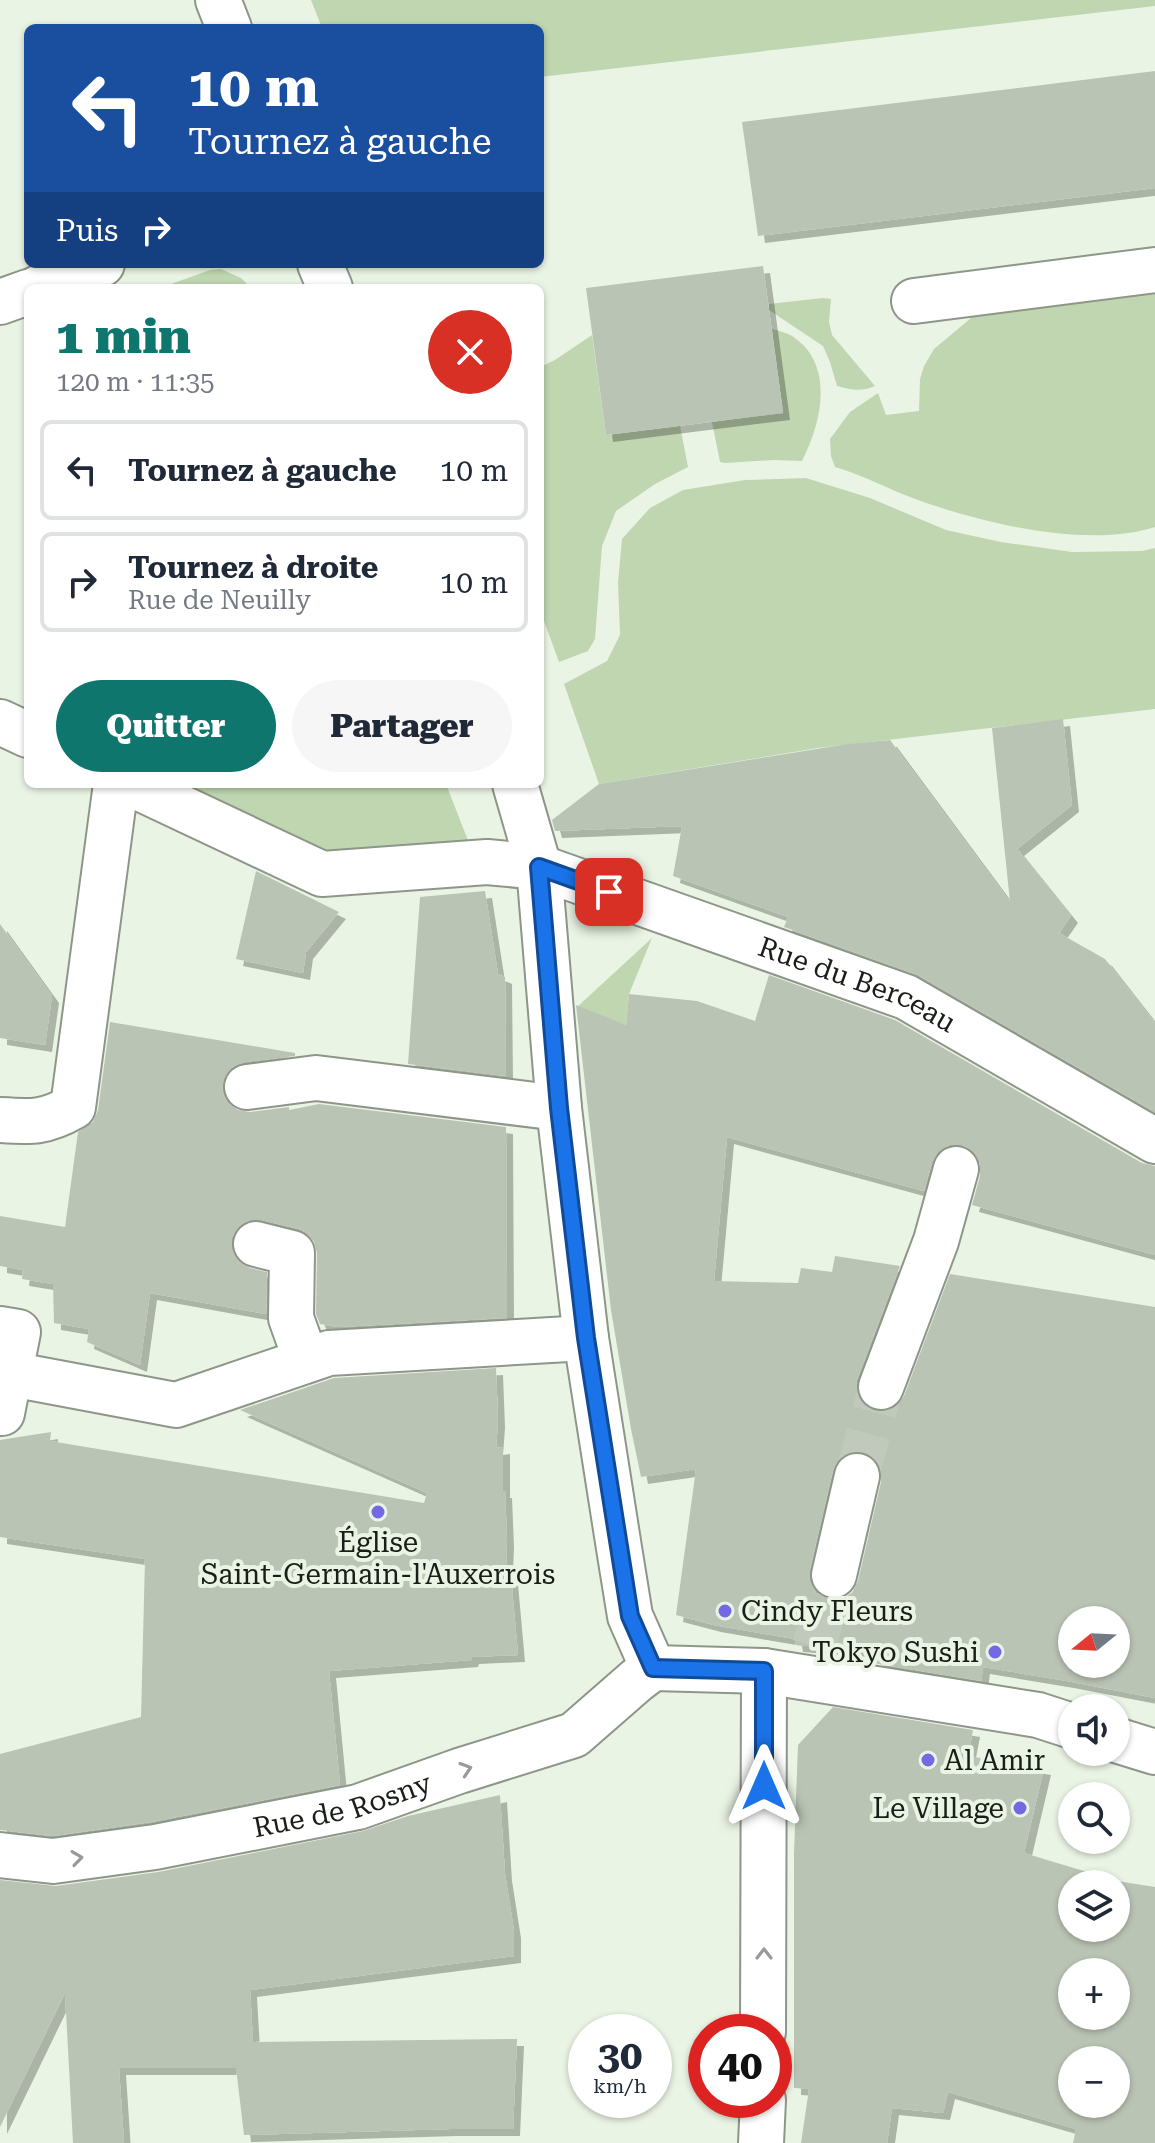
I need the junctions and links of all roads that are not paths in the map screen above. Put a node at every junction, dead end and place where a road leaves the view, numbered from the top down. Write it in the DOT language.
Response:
graph roads {
  1 [pos="218,0"];
  2 [pos="227,24"];
  3 [pos="91,268"];
  4 [pos="1155,270"];
  5 [pos="49,284"];
  6 [pos="24,293"];
  7 [pos="914,301"];
  8 [pos="0,302"];
  9 [pos="0,722"];
  10 [pos="24,733"];
  11 [pos="115,788"];
  12 [pos="139,788"];
  13 [pos="516,788"];
  14 [pos="539,867"];
  15 [pos="247,1087"];
  16 [pos="559,1108"];
  17 [pos="0,1120"];
  18 [pos="1155,1141"];
  19 [pos="956,1169"];
  20 [pos="256,1244"];
  21 [pos="0,1329"];
  22 [pos="586,1338"];
  23 [pos="306,1360"];
  24 [pos="881,1387"];
  25 [pos="6,1394"];
  26 [pos="857,1476"];
  27 [pos="834,1575"];
  28 [pos="653,1668"];
  29 [pos="764,1671"];
  30 [pos="1058,1721"];
  31 [pos="1130,1744"];
  32 [pos="1155,1752"];
  33 [pos="0,1855"];
  34 [pos="763,2014"];
  35 [pos="762,2118"];
  36 [pos="761,2143"];
  1 -- 2 [label="street"];
  3 -- 5 [label="street"];
  4 -- 7 [label="street"];
  6 -- 8 [label="street"];
  9 -- 10 [label="street"];
  11 -- 17 [label="street"];
  12 -- 14 [label="street, Rue du Berceau"];
  13 -- 14 [label="street"];
  14 -- 16 [label="street"];
  14 -- 18 [label="street, Rue du Berceau"];
  15 -- 16 [label="street"];
  16 -- 22 [label="street"];
  19 -- 24 [label="street"];
  20 -- 23 [label="street"];
  21 -- 25 [label="street"];
  22 -- 23 [label="street"];
  22 -- 28 [label="street"];
  23 -- 25 [label="street"];
  26 -- 27 [label="street"];
  28 -- 29 [label="street"];
  33 -- 28 [label="street, Rue de Rosny, one-way"];
  29 -- 30 [label="street"];
  34 -- 29 [label="street, one-way"];
  31 -- 32 [label="street"];
  35 -- 36 [label="street"];
}
